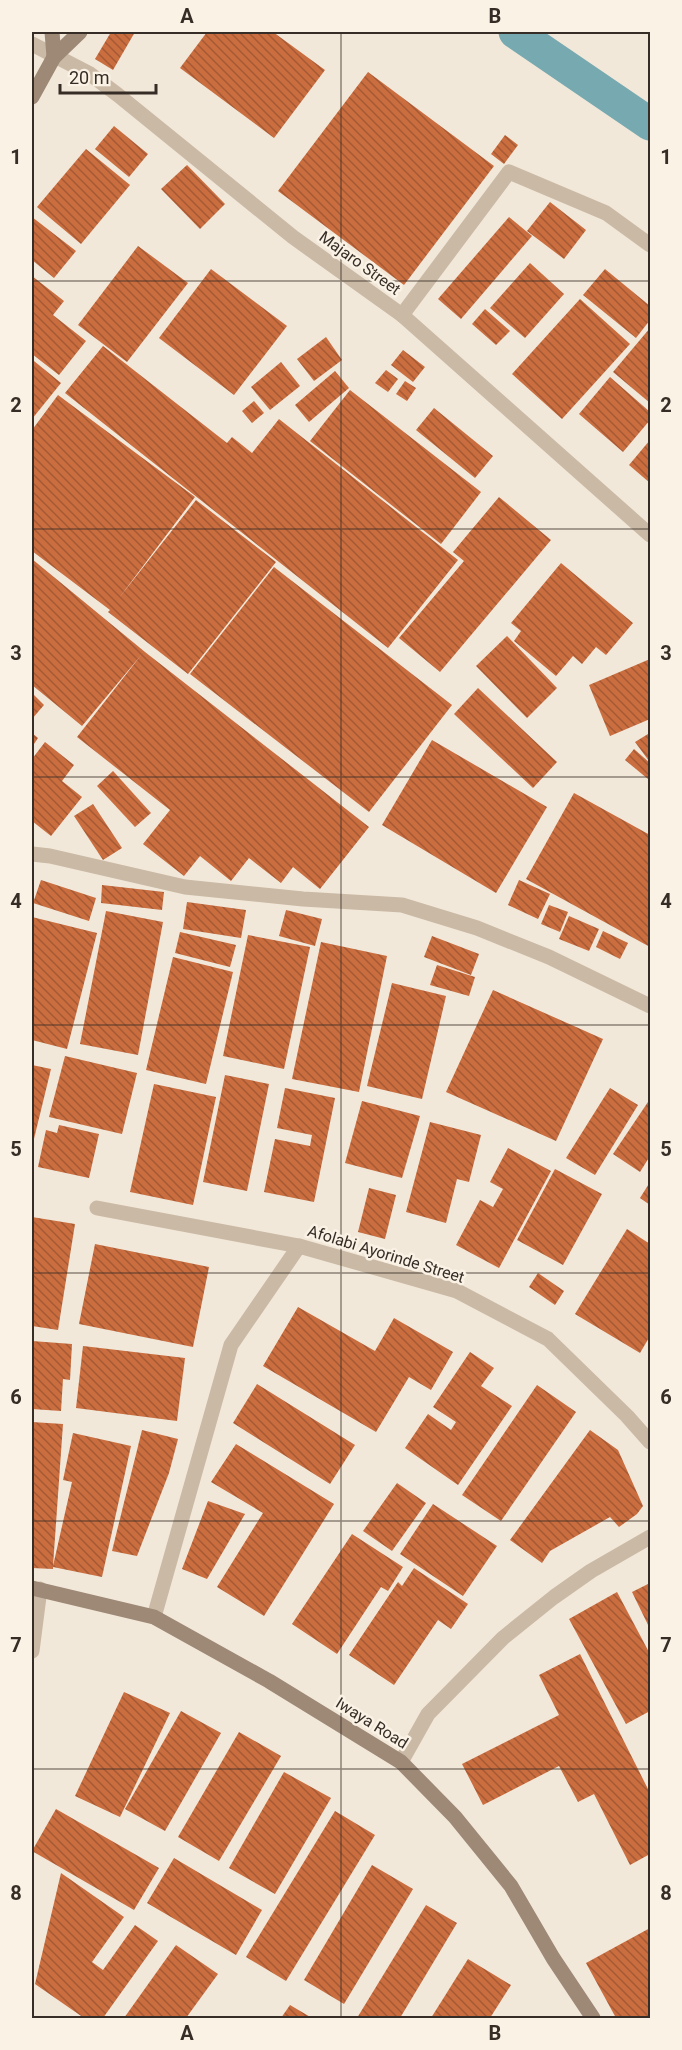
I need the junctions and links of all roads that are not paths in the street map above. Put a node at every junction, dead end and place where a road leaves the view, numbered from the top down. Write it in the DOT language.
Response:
graph roads {
  1 [pos="52,32"];
  2 [pos="80,32"];
  3 [pos="32,44"];
  4 [pos="54,57"];
  5 [pos="32,97"];
  6 [pos="651,245"];
  7 [pos="402,315"];
  8 [pos="651,535"];
  9 [pos="32,854"];
  10 [pos="651,1006"];
  11 [pos="97,1208"];
  12 [pos="299,1246"];
  13 [pos="651,1442"];
  14 [pos="651,1537"];
  15 [pos="35,1589"];
  16 [pos="154,1617"];
  17 [pos="32,1651"];
  18 [pos="400,1762"];
  19 [pos="593,2019"];
  1 -- 4 [label="street"];
  2 -- 4 [label="street"];
  3 -- 4 [label="street, Majaro Street"];
  4 -- 5 [label="street"];
  4 -- 7 [label="street, Majaro Street"];
  6 -- 7 [label="street"];
  7 -- 8 [label="street, Majaro Street"];
  9 -- 10 [label="street"];
  11 -- 12 [label="street, Afolabi Ayorinde Street"];
  12 -- 13 [label="street, Afolabi Ayorinde Street"];
  12 -- 16 [label="street"];
  14 -- 18 [label="street"];
  15 -- 16 [label="street, Iwaya Road"];
  15 -- 17 [label="street"];
  16 -- 18 [label="street, Iwaya Road"];
  18 -- 19 [label="street, Iwaya Road"];
}
